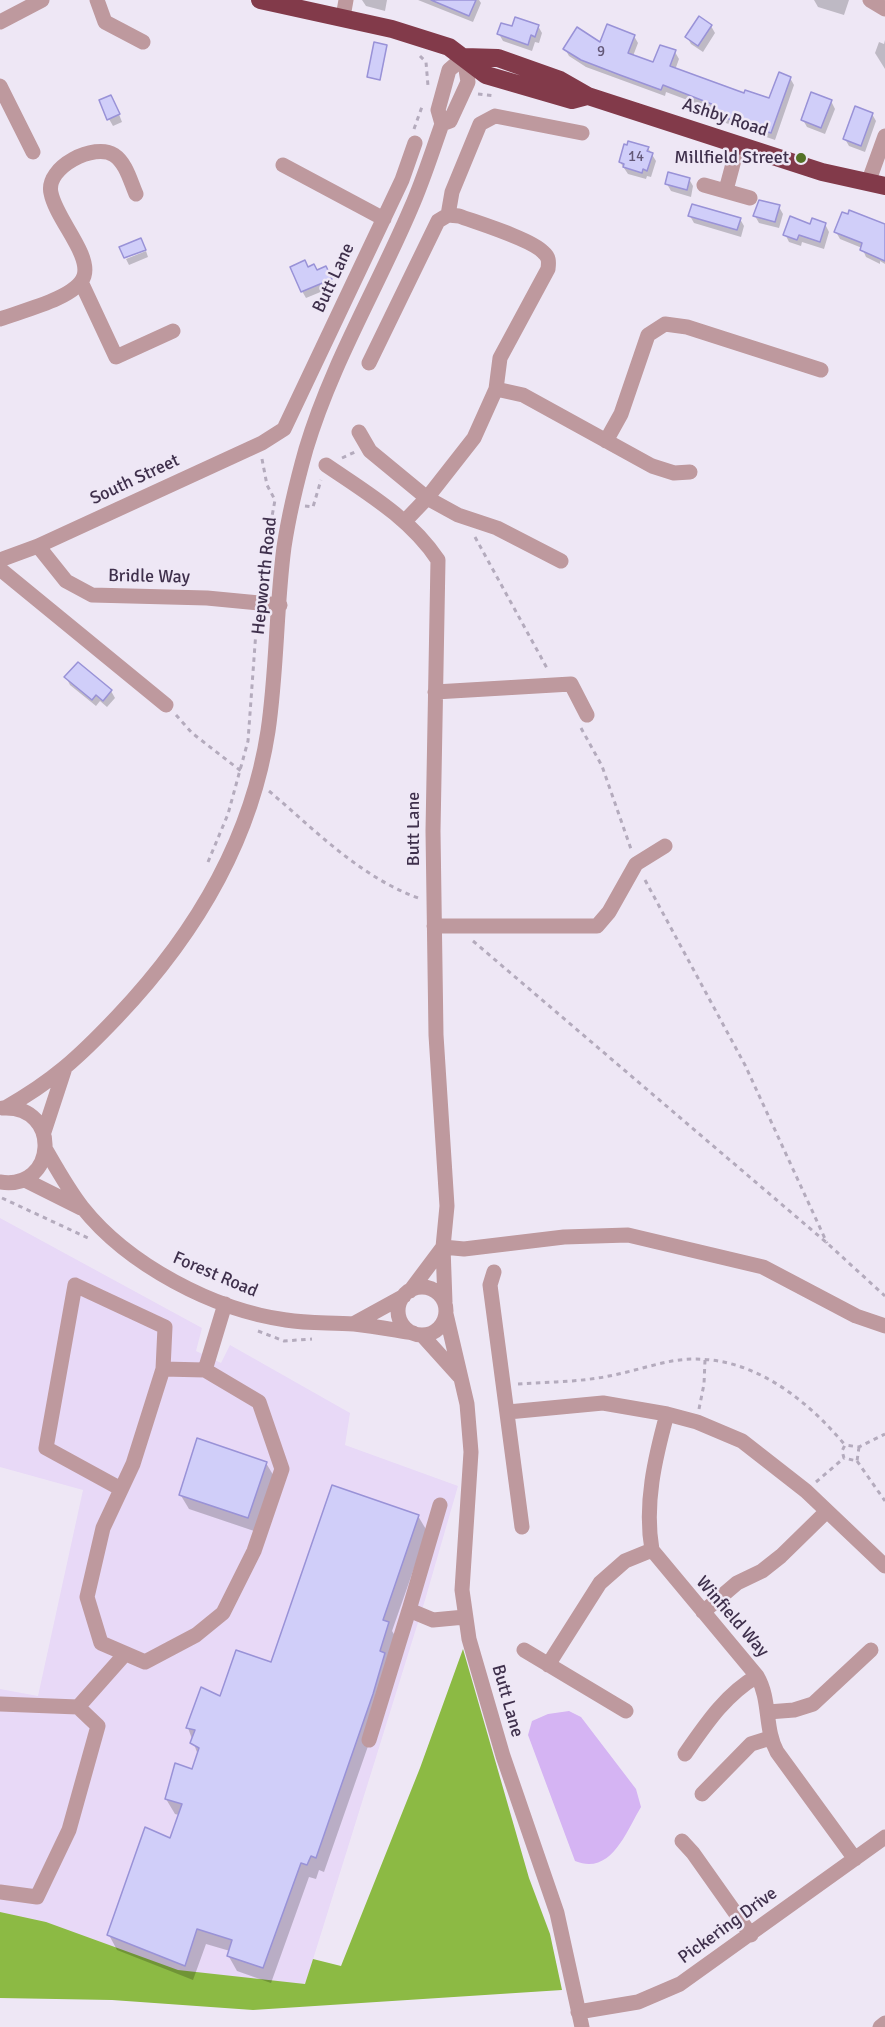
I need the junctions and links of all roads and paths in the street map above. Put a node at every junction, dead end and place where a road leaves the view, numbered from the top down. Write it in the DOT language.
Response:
graph roads {
  1 [pos="42,0"];
  2 [pos="97,0"];
  3 [pos="260,0"];
  4 [pos="870,0"];
  5 [pos="344,9"];
  6 [pos="885,9"];
  7 [pos="3,15"];
  8 [pos="143,42"];
  9 [pos="419,55"];
  10 [pos="464,57"];
  11 [pos="0,86"];
  12 [pos="428,87"];
  13 [pos="442,124"];
  14 [pos="582,133"];
  15 [pos="885,136"];
  16 [pos="415,143"];
  17 [pos="738,144"];
  18 [pos="33,152"];
  19 [pos="284,165"];
  20 [pos="704,185"];
  21 [pos="877,185"];
  22 [pos="726,190"];
  23 [pos="136,194"];
  24 [pos="750,198"];
  25 [pos="448,214"];
  26 [pos="384,219"];
  27 [pos="81,282"];
  28 [pos="0,319"];
  29 [pos="173,331"];
  30 [pos="369,363"];
  31 [pos="821,370"];
  32 [pos="496,389"];
  33 [pos="284,429"];
  34 [pos="359,432"];
  35 [pos="606,441"];
  36 [pos="263,454"];
  37 [pos="363,458"];
  38 [pos="326,465"];
  39 [pos="690,472"];
  40 [pos="427,498"];
  41 [pos="313,507"];
  42 [pos="405,521"];
  43 [pos="473,533"];
  44 [pos="270,534"];
  45 [pos="38,546"];
  46 [pos="266,556"];
  47 [pos="0,560"];
  48 [pos="561,561"];
  49 [pos="0,569"];
  50 [pos="263,579"];
  51 [pos="280,605"];
  52 [pos="256,627"];
  53 [pos="557,685"];
  54 [pos="435,692"];
  55 [pos="166,705"];
  56 [pos="583,721"];
  57 [pos="241,771"];
  58 [pos="259,782"];
  59 [pos="665,846"];
  60 [pos="636,864"];
  61 [pos="206,866"];
  62 [pos="425,900"];
  63 [pos="434,926"];
  64 [pos="456,926"];
  65 [pos="64,1071"];
  66 [pos="2,1108"];
  67 [pos="44,1132"];
  68 [pos="46,1150"];
  69 [pos="25,1180"];
  70 [pos="0,1182"];
  71 [pos="84,1209"];
  72 [pos="827,1243"];
  73 [pos="443,1247"];
  74 [pos="494,1272"];
  75 [pos="407,1293"];
  76 [pos="885,1296"];
  77 [pos="225,1304"];
  78 [pos="446,1308"];
  79 [pos="353,1324"];
  80 [pos="885,1326"];
  81 [pos="251,1329"];
  82 [pos="418,1334"];
  83 [pos="315,1339"];
  84 [pos="705,1360"];
  85 [pos="163,1369"];
  86 [pos="205,1370"];
  87 [pos="459,1376"];
  88 [pos="505,1385"];
  89 [pos="508,1412"];
  90 [pos="667,1414"];
  91 [pos="696,1422"];
  92 [pos="885,1434"];
  93 [pos="845,1444"];
  94 [pos="859,1447"];
  95 [pos="844,1458"];
  96 [pos="857,1461"];
  97 [pos="121,1489"];
  98 [pos="806,1491"];
  99 [pos="885,1501"];
  100 [pos="440,1504"];
  101 [pos="826,1512"];
  102 [pos="522,1527"];
  103 [pos="652,1550"];
  104 [pos="885,1566"];
  105 [pos="409,1610"];
  106 [pos="703,1612"];
  107 [pos="465,1617"];
  108 [pos="524,1650"];
  109 [pos="871,1650"];
  110 [pos="125,1654"];
  111 [pos="548,1665"];
  112 [pos="757,1676"];
  113 [pos="0,1704"];
  114 [pos="78,1707"];
  115 [pos="626,1712"];
  116 [pos="768,1712"];
  117 [pos="770,1738"];
  118 [pos="369,1740"];
  119 [pos="686,1754"];
  120 [pos="702,1794"];
  121 [pos="885,1837"];
  122 [pos="682,1841"];
  123 [pos="855,1859"];
  124 [pos="0,1892"];
  125 [pos="752,1935"];
  126 [pos="580,2020"];
  127 [pos="885,2024"];
  128 [pos="880,2027"];
  1 -- 7 [label="street"];
  2 -- 8 [label="street"];
  3 -- 5 [label="highway"];
  4 -- 6 [label="street"];
  5 -- 10 [label="highway"];
  9 -- 12 [label="path"];
  10 -- 13 [label="street, Hepworth Road"];
  10 -- 13 [label="street"];
  10 -- 17 [label="highway, Ashby Road"];
  11 -- 18 [label="street"];
  13 -- 51 [label="street, Hepworth Road"];
  14 -- 25 [label="street"];
  15 -- 21 [label="street"];
  16 -- 26 [label="street, Butt Lane"];
  17 -- 21 [label="highway, Ashby Road"];
  17 -- 22 [label="street"];
  19 -- 26 [label="street"];
  20 -- 22 [label="street"];
  22 -- 24 [label="street"];
  23 -- 27 [label="street"];
  25 -- 30 [label="street"];
  25 -- 32 [label="street"];
  26 -- 33 [label="street, Butt Lane"];
  27 -- 28 [label="street"];
  27 -- 29 [label="street"];
  31 -- 35 [label="street"];
  32 -- 35 [label="street"];
  32 -- 40 [label="street"];
  33 -- 45 [label="street, South Street"];
  34 -- 40 [label="street"];
  35 -- 39 [label="street"];
  36 -- 44 [label="path"];
  37 -- 38 [label="path"];
  38 -- 41 [label="path"];
  38 -- 42 [label="street, Butt Lane"];
  40 -- 42 [label="street"];
  40 -- 48 [label="street"];
  42 -- 54 [label="street, Butt Lane"];
  43 -- 53 [label="path"];
  45 -- 47 [label="street, South Street"];
  45 -- 51 [label="street, Bridle Way"];
  46 -- 50 [label="path"];
  49 -- 55 [label="street"];
  51 -- 58 [label="street, Hepworth Road"];
  52 -- 57 [label="path"];
  53 -- 54 [label="street"];
  53 -- 56 [label="street"];
  54 -- 63 [label="street, Butt Lane"];
  55 -- 57 [label="path"];
  56 -- 60 [label="path"];
  57 -- 58 [label="path"];
  57 -- 61 [label="path"];
  58 -- 62 [label="path"];
  58 -- 65 [label="street, Hepworth Road"];
  59 -- 60 [label="street"];
  60 -- 64 [label="street"];
  60 -- 72 [label="path"];
  63 -- 64 [label="street"];
  63 -- 73 [label="street, Butt Lane"];
  64 -- 72 [label="path"];
  65 -- 66 [label="street, Hepworth Road"];
  65 -- 67 [label="street, Hepworth Road"];
  66 -- 67 [label="street"];
  67 -- 68 [label="street"];
  68 -- 69 [label="street"];
  68 -- 71 [label="street, Forest Road"];
  69 -- 70 [label="street"];
  69 -- 71 [label="street, Forest Road"];
  71 -- 77 [label="street, Forest Road"];
  72 -- 76 [label="path"];
  73 -- 75 [label="street"];
  73 -- 78 [label="street, Butt Lane"];
  73 -- 80 [label="street"];
  74 -- 88 [label="street"];
  75 -- 78 [label="street"];
  75 -- 79 [label="street, Forest Road"];
  75 -- 82 [label="street"];
  77 -- 79 [label="street, Forest Road"];
  77 -- 86 [label="street"];
  78 -- 82 [label="street"];
  78 -- 87 [label="street, Butt Lane"];
  79 -- 82 [label="street, Forest Road"];
  81 -- 83 [label="path"];
  82 -- 87 [label="street, Butt Lane"];
  84 -- 88 [label="path"];
  84 -- 91 [label="path"];
  84 -- 93 [label="path"];
  85 -- 86 [label="street"];
  85 -- 97 [label="street"];
  85 -- 97 [label="street"];
  86 -- 110 [label="street"];
  87 -- 107 [label="street, Butt Lane"];
  88 -- 89 [label="street"];
  89 -- 90 [label="street"];
  89 -- 102 [label="street"];
  90 -- 91 [label="street"];
  90 -- 103 [label="street"];
  91 -- 98 [label="street"];
  92 -- 94 [label="path"];
  93 -- 94 [label="path"];
  93 -- 95 [label="path"];
  94 -- 96 [label="path"];
  95 -- 96 [label="path"];
  95 -- 98 [label="path"];
  96 -- 99 [label="path"];
  97 -- 110 [label="street"];
  98 -- 101 [label="street"];
  100 -- 105 [label="street"];
  101 -- 104 [label="street"];
  101 -- 106 [label="street"];
  103 -- 106 [label="street, Winfield Way"];
  103 -- 111 [label="street"];
  105 -- 107 [label="street"];
  105 -- 118 [label="street"];
  106 -- 112 [label="street, Winfield Way"];
  107 -- 126 [label="street, Butt Lane"];
  108 -- 111 [label="street"];
  109 -- 116 [label="street"];
  110 -- 114 [label="street"];
  111 -- 115 [label="street"];
  112 -- 116 [label="street, Winfield Way"];
  112 -- 119 [label="street"];
  113 -- 114 [label="street"];
  114 -- 124 [label="street"];
  116 -- 117 [label="street, Winfield Way"];
  117 -- 120 [label="street"];
  117 -- 123 [label="street, Winfield Way"];
  121 -- 123 [label="street, Pickering Drive"];
  122 -- 125 [label="street"];
  123 -- 125 [label="street, Pickering Drive"];
  125 -- 126 [label="street, Pickering Drive"];
  127 -- 128 [label="street"];
}
